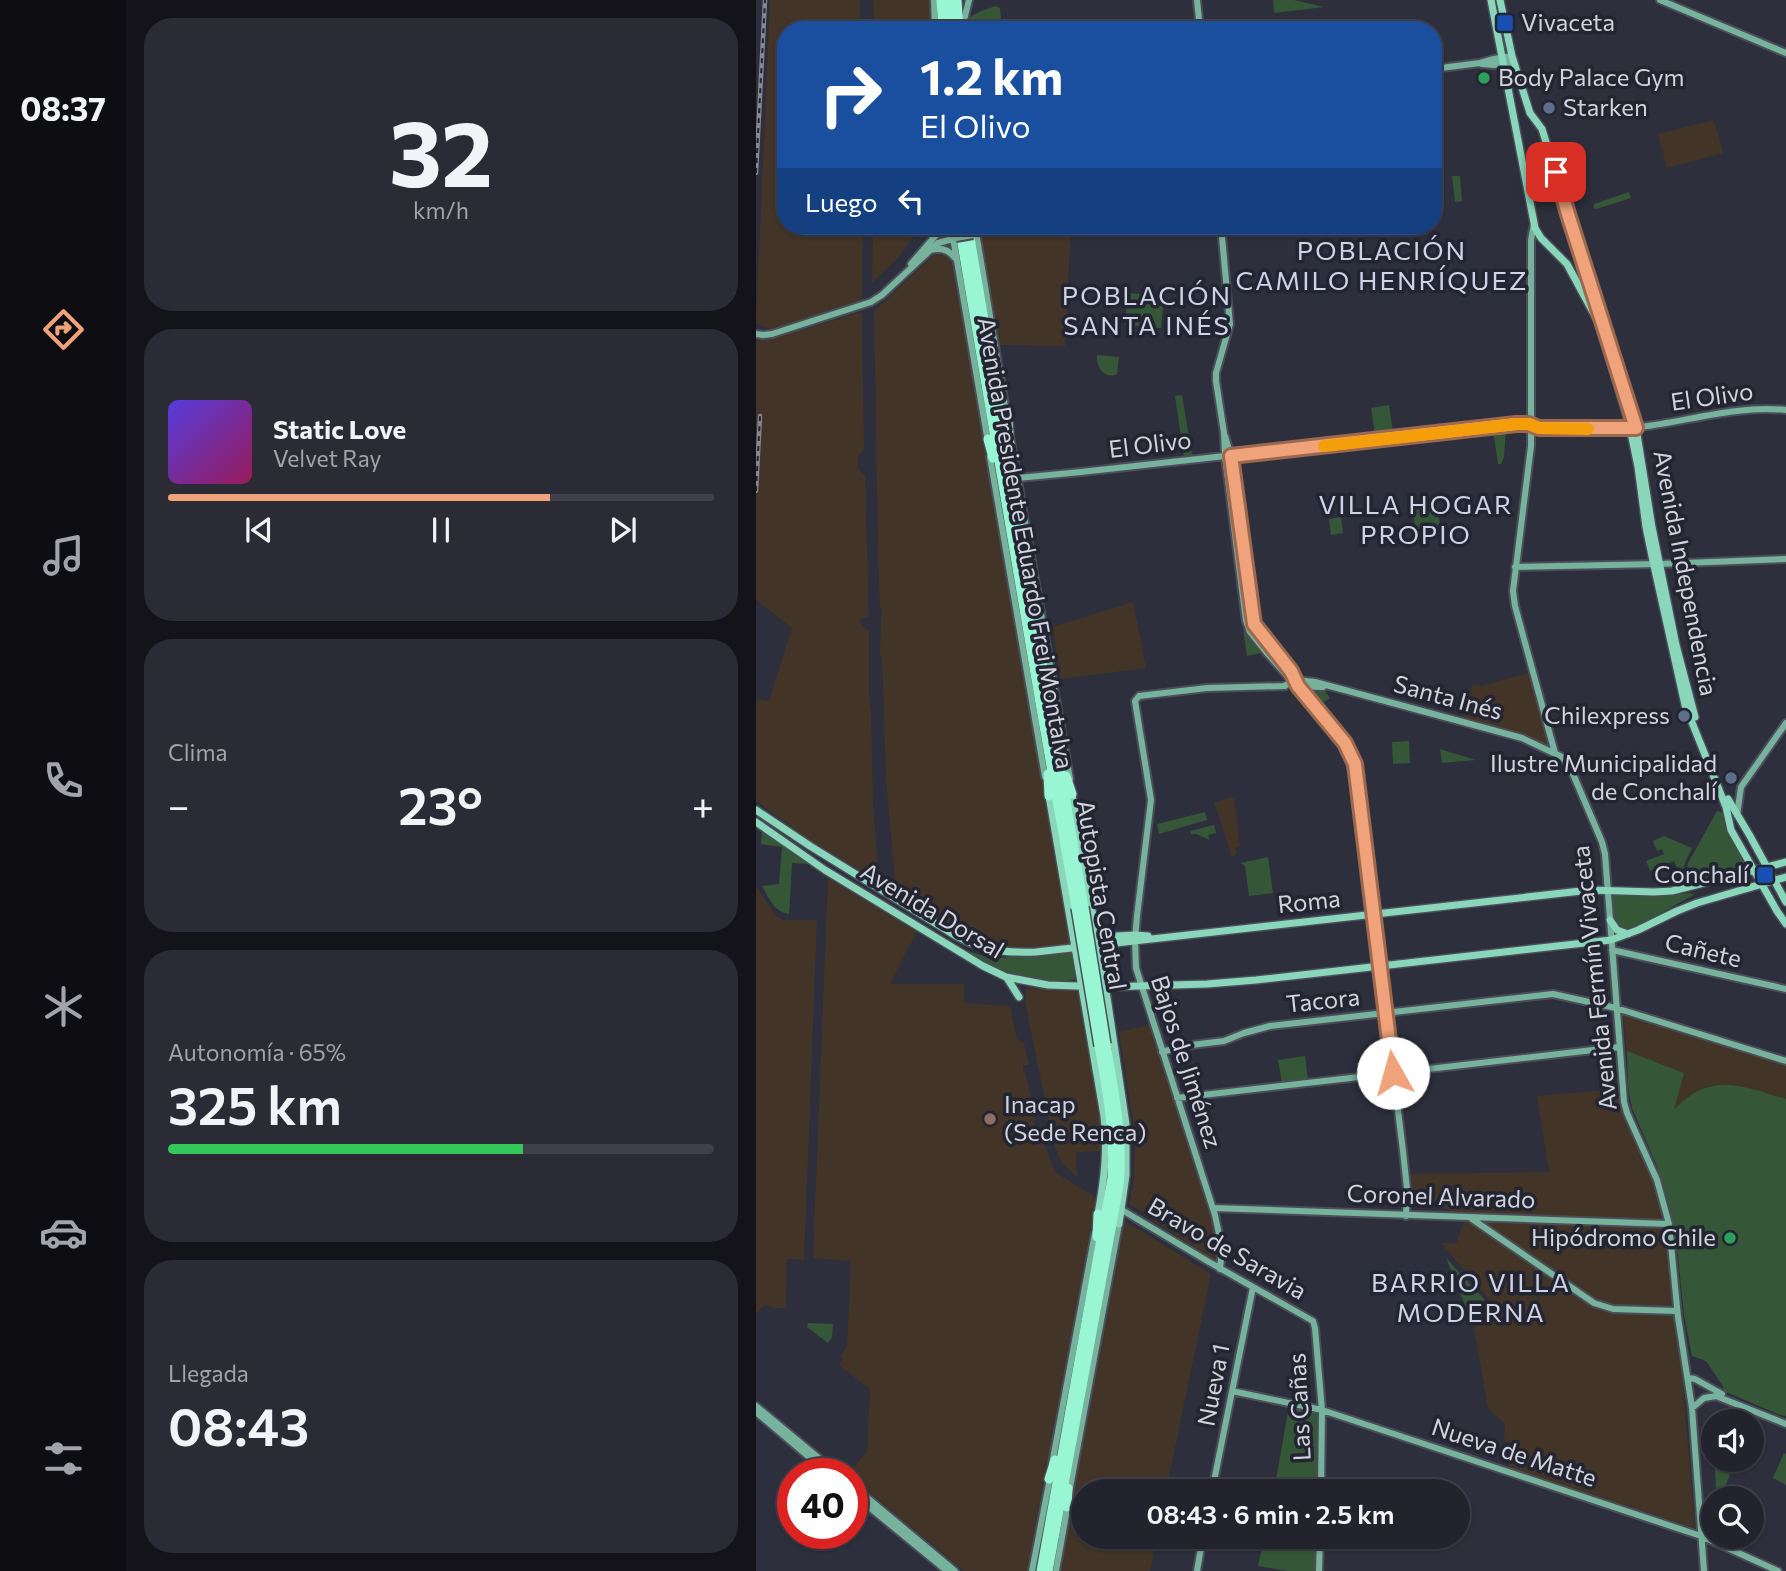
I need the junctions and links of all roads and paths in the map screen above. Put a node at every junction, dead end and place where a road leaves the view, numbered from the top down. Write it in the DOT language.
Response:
graph roads {
  1 [pos="934,0"];
  2 [pos="941,0"];
  3 [pos="950,0"];
  4 [pos="957,0"];
  5 [pos="969,0"];
  6 [pos="1197,0"];
  7 [pos="1491,0"];
  8 [pos="1500,0"];
  9 [pos="1660,0"];
  10 [pos="935,21"];
  11 [pos="942,21"];
  12 [pos="951,21"];
  13 [pos="959,21"];
  14 [pos="963,21"];
  15 [pos="1199,21"];
  16 [pos="1786,53"];
  17 [pos="1513,59"];
  18 [pos="1503,61"];
  19 [pos="1442,68"];
  20 [pos="1533,221"];
  21 [pos="936,235"];
  22 [pos="954,235"];
  23 [pos="961,235"];
  24 [pos="969,235"];
  25 [pos="970,235"];
  26 [pos="975,235"];
  27 [pos="1222,235"];
  28 [pos="955,238"];
  29 [pos="929,250"];
  30 [pos="957,260"];
  31 [pos="1583,260"];
  32 [pos="1567,264"];
  33 [pos="908,269"];
  34 [pos="756,334"];
  35 [pos="1786,410"];
  36 [pos="1008,423"];
  37 [pos="1531,425"];
  38 [pos="1633,428"];
  39 [pos="988,439"];
  40 [pos="1228,456"];
  41 [pos="1018,478"];
  42 [pos="1009,497"];
  43 [pos="1786,559"];
  44 [pos="1656,564"];
  45 [pos="1515,567"];
  46 [pos="1296,683"];
  47 [pos="1136,699"];
  48 [pos="1786,723"];
  49 [pos="1050,737"];
  50 [pos="1555,752"];
  51 [pos="1072,794"];
  52 [pos="1048,796"];
  53 [pos="756,810"];
  54 [pos="1737,816"];
  55 [pos="756,822"];
  56 [pos="1786,862"];
  57 [pos="1767,866"];
  58 [pos="1754,870"];
  59 [pos="1786,877"];
  60 [pos="1774,880"];
  61 [pos="883,881"];
  62 [pos="1762,884"];
  63 [pos="874,886"];
  64 [pos="1608,889"];
  65 [pos="1786,902"];
  66 [pos="1373,915"];
  67 [pos="1610,920"];
  68 [pos="1786,924"];
  69 [pos="1629,934"];
  70 [pos="1135,938"];
  71 [pos="1611,940"];
  72 [pos="1097,941"];
  73 [pos="1076,947"];
  74 [pos="1612,950"];
  75 [pos="1380,966"];
  76 [pos="1006,977"];
  77 [pos="1141,986"];
  78 [pos="1082,987"];
  79 [pos="1105,987"];
  80 [pos="1786,989"];
  81 [pos="1019,997"];
  82 [pos="1616,1009"];
  83 [pos="1386,1013"];
  84 [pos="1110,1016"];
  85 [pos="1088,1020"];
  86 [pos="1102,1045"];
  87 [pos="1619,1046"];
  88 [pos="1162,1052"];
  89 [pos="1786,1061"];
  90 [pos="1393,1073"];
  91 [pos="1177,1098"];
  92 [pos="1213,1208"];
  93 [pos="1122,1210"];
  94 [pos="1098,1214"];
  95 [pos="1406,1216"];
  96 [pos="1471,1217"];
  97 [pos="1485,1218"];
  98 [pos="1119,1224"];
  99 [pos="1669,1224"];
  100 [pos="1483,1226"];
  101 [pos="1220,1269"];
  102 [pos="1095,1273"];
  103 [pos="1101,1284"];
  104 [pos="1253,1287"];
  105 [pos="1677,1311"];
  106 [pos="1313,1321"];
  107 [pos="1688,1378"];
  108 [pos="1232,1391"];
  109 [pos="756,1406"];
  110 [pos="1745,1406"];
  111 [pos="1692,1408"];
  112 [pos="1322,1409"];
  113 [pos="756,1412"];
  114 [pos="1069,1415"];
  115 [pos="1786,1424"];
  116 [pos="1070,1456"];
  117 [pos="810,1458"];
  118 [pos="819,1458"];
  119 [pos="1049,1479"];
  120 [pos="1214,1479"];
  121 [pos="1321,1479"];
  122 [pos="868,1499"];
  123 [pos="868,1506"];
  124 [pos="1067,1507"];
  125 [pos="1701,1536"];
  126 [pos="1201,1549"];
  127 [pos="1320,1549"];
  128 [pos="1702,1549"];
  129 [pos="1730,1549"];
  130 [pos="946,1568"];
  131 [pos="955,1571"];
  132 [pos="1032,1571"];
  133 [pos="1041,1571"];
  134 [pos="1048,1571"];
  135 [pos="1056,1571"];
  136 [pos="1197,1571"];
  137 [pos="1319,1571"];
  138 [pos="1703,1571"];
  139 [pos="1778,1571"];
  1 -- 10 [label="street"];
  2 -- 11 [label="highway"];
  3 -- 12 [label="highway"];
  4 -- 13 [label="highway"];
  5 -- 14 [label="street"];
  6 -- 15 [label="street"];
  7 -- 18 [label="main road, Avenida Fermín Vivaceta"];
  8 -- 17 [label="main road, Avenida Independencia"];
  9 -- 16 [label="street"];
  17 -- 18 [label="street"];
  17 -- 31 [label="main road, Avenida Independencia"];
  18 -- 19 [label="street"];
  18 -- 20 [label="main road, Avenida Fermín Vivaceta"];
  20 -- 32 [label="main road, Avenida Independencia"];
  20 -- 37 [label="street, Avenida Fermín Vivaceta"];
  21 -- 33 [label="street"];
  22 -- 28 [label="street, Avenida Presidente Eduardo Frei Montalva"];
  23 -- 42 [label="highway, Autopista Central"];
  24 -- 42 [label="highway, Autopista Central"];
  25 -- 28 [label="street, bridge"];
  26 -- 36 [label="street, Avenida Presidente Eduardo Frei Montalva"];
  27 -- 40 [label="street"];
  28 -- 29 [label="street"];
  28 -- 30 [label="street, Avenida Presidente Eduardo Frei Montalva"];
  29 -- 30 [label="street"];
  29 -- 33 [label="street"];
  30 -- 39 [label="street, Avenida Presidente Eduardo Frei Montalva"];
  31 -- 32 [label="main road"];
  31 -- 38 [label="main road, Avenida Independencia"];
  32 -- 38 [label="main road, Avenida Independencia"];
  33 -- 34 [label="street"];
  35 -- 38 [label="street, El Olivo"];
  36 -- 41 [label="street, Avenida Presidente Eduardo Frei Montalva"];
  36 -- 42 [label="highway"];
  37 -- 38 [label="street, El Olivo"];
  37 -- 40 [label="street, El Olivo"];
  37 -- 45 [label="street, Avenida Fermín Vivaceta"];
  38 -- 44 [label="main road, Avenida Independencia"];
  39 -- 42 [label="highway"];
  39 -- 52 [label="street, Avenida Presidente Eduardo Frei Montalva"];
  40 -- 41 [label="street, El Olivo"];
  40 -- 46 [label="street"];
  41 -- 51 [label="street, Avenida Presidente Eduardo Frei Montalva"];
  42 -- 49 [label="highway, Autopista Central"];
  43 -- 44 [label="street"];
  44 -- 45 [label="street"];
  44 -- 54 [label="main road, Avenida Independencia"];
  44 -- 58 [label="main road, Avenida Independencia"];
  45 -- 50 [label="street, Avenida Fermín Vivaceta"];
  46 -- 47 [label="street, Santa Inés"];
  46 -- 50 [label="street, Santa Inés"];
  46 -- 66 [label="street"];
  47 -- 70 [label="street, Bajos de Jiménez"];
  48 -- 54 [label="street"];
  49 -- 51 [label="highway"];
  49 -- 52 [label="highway"];
  49 -- 86 [label="highway, Autopista Central, bridge"];
  50 -- 64 [label="street, Avenida Fermín Vivaceta"];
  51 -- 72 [label="main road, Avenida Presidente Eduardo Frei Montalva"];
  52 -- 73 [label="main road, Avenida Presidente Eduardo Frei Montalva"];
  53 -- 63 [label="main road, Avenida Dorsal"];
  54 -- 57 [label="main road, Avenida Independencia"];
  55 -- 76 [label="main road, Avenida Dorsal"];
  56 -- 57 [label="main road"];
  57 -- 58 [label="main road"];
  57 -- 60 [label="main road, Avenida Independencia"];
  58 -- 62 [label="main road, Avenida Independencia"];
  58 -- 64 [label="main road"];
  59 -- 60 [label="main road"];
  60 -- 62 [label="main road"];
  60 -- 65 [label="main road, Avenida Independencia"];
  61 -- 63 [label="main road"];
  62 -- 68 [label="main road, Avenida Independencia"];
  62 -- 69 [label="main road"];
  63 -- 73 [label="main road, Avenida Dorsal"];
  64 -- 66 [label="main road, Roma"];
  64 -- 67 [label="street, Avenida Fermín Vivaceta"];
  66 -- 70 [label="main road, Roma"];
  66 -- 75 [label="street"];
  67 -- 69 [label="main road"];
  67 -- 71 [label="street, Avenida Fermín Vivaceta"];
  69 -- 71 [label="main road"];
  70 -- 72 [label="main road, Roma"];
  70 -- 77 [label="street, Bajos de Jiménez"];
  71 -- 74 [label="street, Avenida Fermín Vivaceta"];
  71 -- 75 [label="main road, Avenida Dorsal"];
  72 -- 73 [label="main road, Avenida Dorsal"];
  72 -- 79 [label="main road, Avenida Presidente Eduardo Frei Montalva"];
  73 -- 78 [label="main road, Avenida Presidente Eduardo Frei Montalva"];
  74 -- 80 [label="street, Cañete"];
  74 -- 82 [label="street, Avenida Fermín Vivaceta"];
  75 -- 77 [label="main road, Avenida Dorsal"];
  75 -- 83 [label="street"];
  76 -- 78 [label="main road, Avenida Dorsal"];
  76 -- 81 [label="main road"];
  77 -- 79 [label="main road, Avenida Dorsal"];
  77 -- 88 [label="street, Bajos de Jiménez"];
  78 -- 79 [label="main road, Avenida Dorsal"];
  78 -- 85 [label="main road, Avenida Presidente Eduardo Frei Montalva"];
  79 -- 84 [label="main road, Avenida Presidente Eduardo Frei Montalva"];
  82 -- 83 [label="street, Tacora"];
  82 -- 87 [label="street, Avenida Fermín Vivaceta"];
  82 -- 89 [label="street, Tacora"];
  83 -- 88 [label="street, Tacora"];
  83 -- 90 [label="street"];
  84 -- 85 [label="main road"];
  84 -- 93 [label="main road, Avenida Presidente Eduardo Frei Montalva"];
  85 -- 94 [label="main road, Avenida Presidente Eduardo Frei Montalva"];
  86 -- 102 [label="highway, Autopista Central"];
  86 -- 103 [label="highway, Autopista Central"];
  87 -- 90 [label="street"];
  87 -- 99 [label="street, Avenida Fermín Vivaceta"];
  88 -- 91 [label="street, Bajos de Jiménez"];
  90 -- 91 [label="street"];
  90 -- 95 [label="street"];
  91 -- 92 [label="street, Bajos de Jiménez"];
  92 -- 95 [label="street, Coronel Alvarado"];
  92 -- 101 [label="street, Bajos de Jiménez"];
  93 -- 98 [label="main road, Avenida Presidente Eduardo Frei Montalva"];
  93 -- 101 [label="street, Bravo de Saravia"];
  94 -- 102 [label="highway"];
  94 -- 119 [label="street, Avenida Presidente Eduardo Frei Montalva"];
  95 -- 96 [label="street, Coronel Alvarado"];
  96 -- 97 [label="street, Coronel Alvarado"];
  96 -- 100 [label="street"];
  97 -- 99 [label="street, Coronel Alvarado"];
  97 -- 100 [label="street"];
  98 -- 103 [label="highway"];
  98 -- 124 [label="street, Avenida Presidente Eduardo Frei Montalva"];
  99 -- 105 [label="street, Avenida Fermín Vivaceta"];
  100 -- 105 [label="street"];
  101 -- 104 [label="street, Bravo de Saravia"];
  102 -- 114 [label="highway, Autopista Central"];
  103 -- 116 [label="highway, Autopista Central"];
  104 -- 106 [label="street, Bravo de Saravia"];
  104 -- 108 [label="street, Nueva 1"];
  105 -- 107 [label="street, Avenida Fermín Vivaceta"];
  106 -- 112 [label="street, Las Cañas"];
  107 -- 110 [label="street"];
  107 -- 111 [label="street, Avenida Fermín Vivaceta"];
  108 -- 112 [label="street, Nueva de Matte"];
  108 -- 120 [label="street, Nueva 1"];
  109 -- 118 [label="street"];
  110 -- 111 [label="street"];
  110 -- 115 [label="street"];
  111 -- 125 [label="street, Avenida Fermín Vivaceta"];
  112 -- 121 [label="street, Las Cañas"];
  112 -- 125 [label="street, Nueva de Matte"];
  113 -- 117 [label="street"];
  114 -- 119 [label="highway"];
  114 -- 133 [label="highway, Autopista Central"];
  116 -- 124 [label="highway"];
  116 -- 134 [label="highway, Autopista Central"];
  119 -- 132 [label="street, Avenida Presidente Eduardo Frei Montalva"];
  122 -- 130 [label="street"];
  123 -- 130 [label="street"];
  124 -- 135 [label="street, Avenida Presidente Eduardo Frei Montalva"];
  126 -- 136 [label="street"];
  127 -- 137 [label="street"];
  128 -- 138 [label="street, Avenida Fermín Vivaceta"];
  129 -- 139 [label="street, Nueva de Matte"];
  130 -- 131 [label="street"];
}
